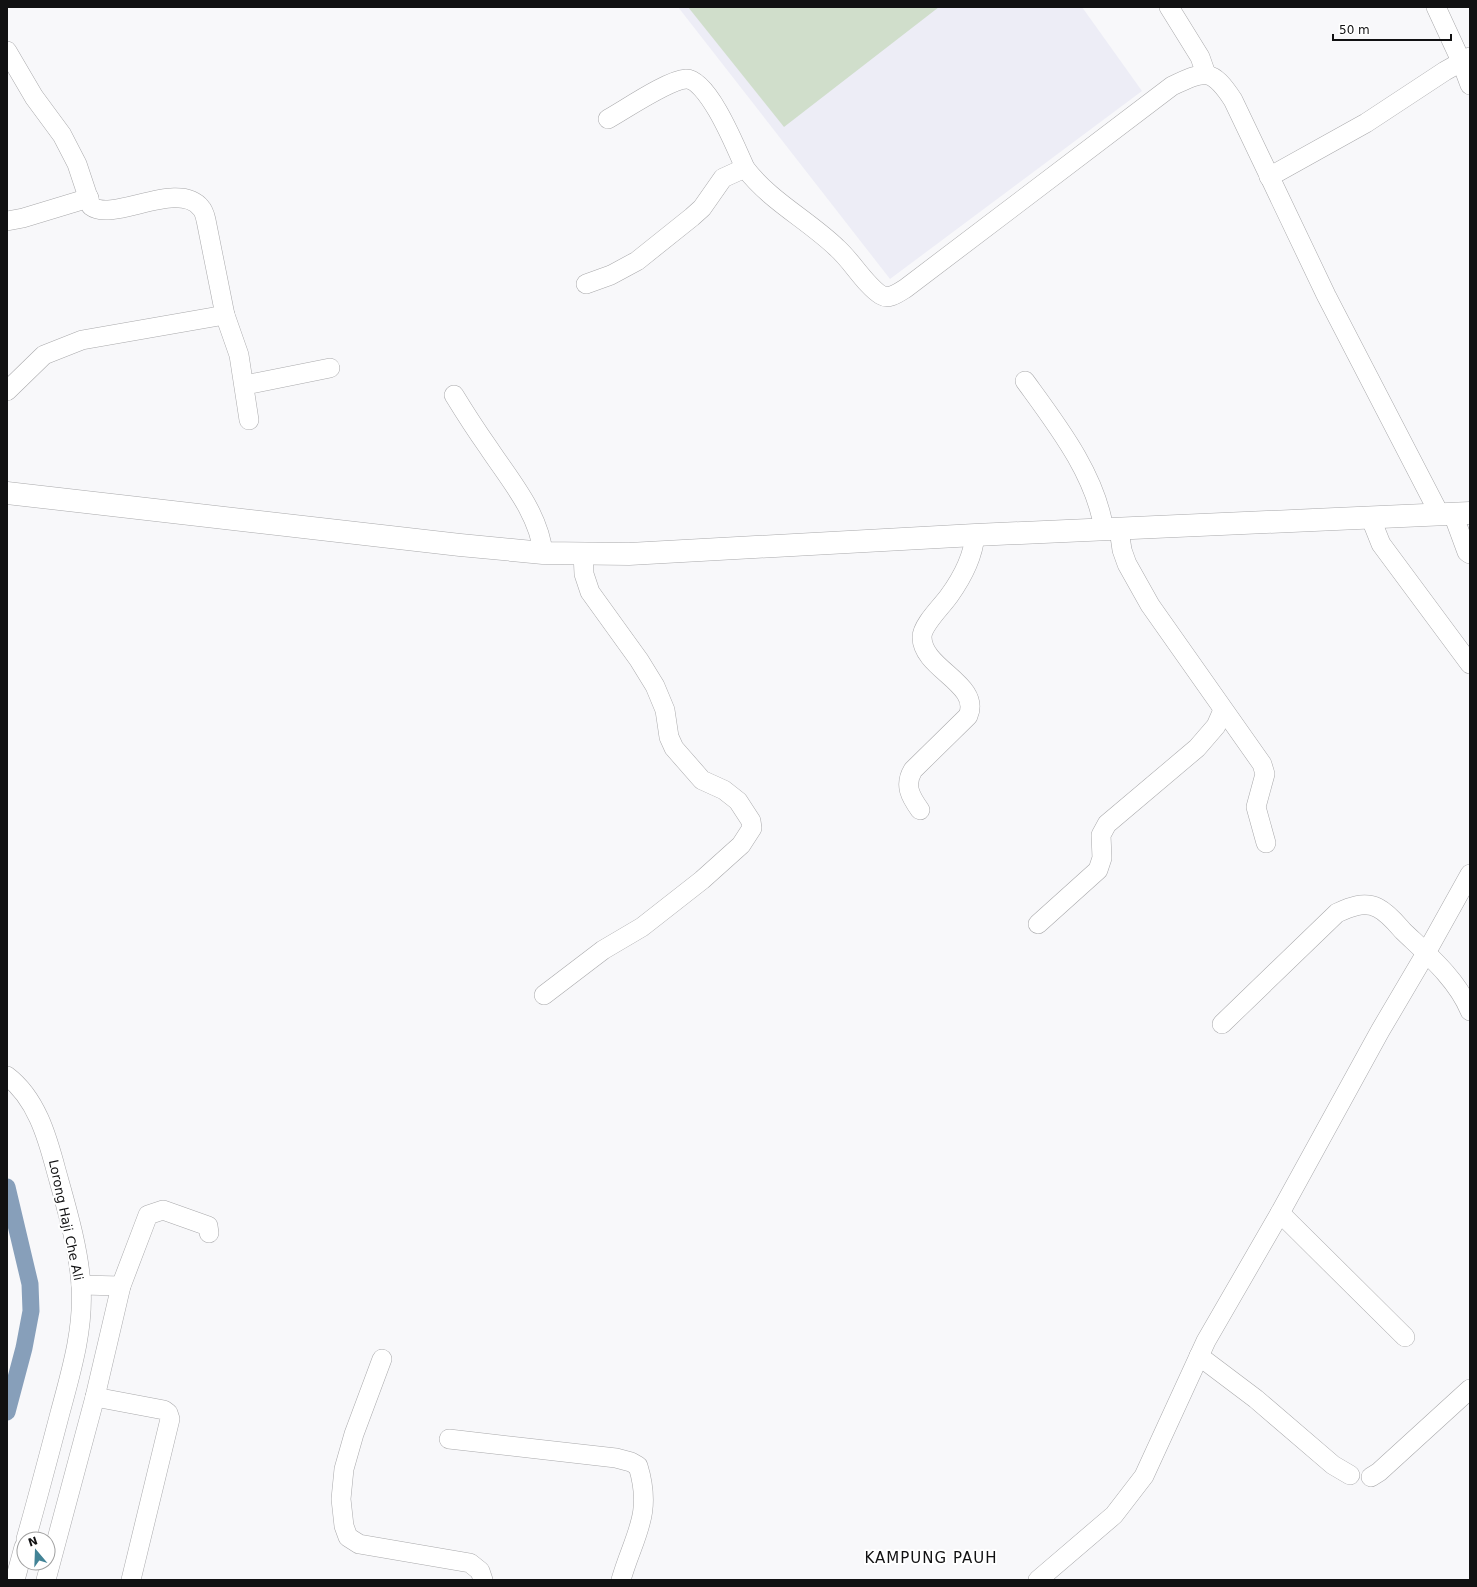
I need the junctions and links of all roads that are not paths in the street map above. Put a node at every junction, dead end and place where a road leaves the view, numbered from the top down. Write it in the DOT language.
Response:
graph roads {
  1 [pos="1169,7"];
  2 [pos="1436,7"];
  3 [pos="7,51"];
  4 [pos="1466,59"];
  5 [pos="1206,74"];
  6 [pos="1470,85"];
  7 [pos="608,119"];
  8 [pos="745,168"];
  9 [pos="1269,177"];
  10 [pos="89,198"];
  11 [pos="7,221"];
  12 [pos="586,284"];
  13 [pos="225,315"];
  14 [pos="330,368"];
  15 [pos="1024,381"];
  16 [pos="245,385"];
  17 [pos="7,390"];
  18 [pos="454,395"];
  19 [pos="249,420"];
  20 [pos="7,493"];
  21 [pos="1455,514"];
  22 [pos="1371,519"];
  23 [pos="1111,530"];
  24 [pos="975,535"];
  25 [pos="543,553"];
  26 [pos="583,553"];
  27 [pos="1470,554"];
  28 [pos="1470,664"];
  29 [pos="1223,710"];
  30 [pos="920,810"];
  31 [pos="1266,843"];
  32 [pos="1470,874"];
  33 [pos="1038,924"];
  34 [pos="1426,953"];
  35 [pos="544,995"];
  36 [pos="1470,1011"];
  37 [pos="1222,1024"];
  38 [pos="7,1076"];
  39 [pos="1280,1213"];
  40 [pos="209,1233"];
  41 [pos="81,1285"];
  42 [pos="121,1286"];
  43 [pos="1405,1337"];
  44 [pos="1199,1356"];
  45 [pos="382,1359"];
  46 [pos="1470,1389"];
  47 [pos="95,1397"];
  48 [pos="449,1439"];
  49 [pos="1350,1475"];
  50 [pos="1371,1477"];
  51 [pos="28,1531"];
  52 [pos="46,1580"];
  53 [pos="131,1580"];
  54 [pos="483,1580"];
  55 [pos="621,1580"];
  56 [pos="1038,1580"];
  1 -- 5 [label="street"];
  2 -- 4 [label="street"];
  3 -- 10 [label="street"];
  4 -- 6 [label="street"];
  4 -- 9 [label="street"];
  5 -- 8 [label="street"];
  5 -- 9 [label="street"];
  7 -- 8 [label="street"];
  8 -- 12 [label="street"];
  9 -- 21 [label="street"];
  10 -- 11 [label="street"];
  10 -- 13 [label="street"];
  13 -- 16 [label="street"];
  13 -- 17 [label="street"];
  14 -- 16 [label="street"];
  15 -- 23 [label="street"];
  16 -- 19 [label="street"];
  18 -- 25 [label="street"];
  20 -- 25 [label="street"];
  21 -- 22 [label="street"];
  21 -- 27 [label="street"];
  22 -- 23 [label="street"];
  22 -- 28 [label="street"];
  23 -- 24 [label="street"];
  23 -- 29 [label="street"];
  24 -- 26 [label="street"];
  24 -- 30 [label="street"];
  25 -- 26 [label="street"];
  26 -- 35 [label="street"];
  29 -- 31 [label="street"];
  29 -- 33 [label="street"];
  32 -- 34 [label="street"];
  34 -- 36 [label="street"];
  34 -- 37 [label="street"];
  34 -- 39 [label="street"];
  38 -- 41 [label="street, Lorong Haji Che Ali"];
  39 -- 43 [label="street"];
  39 -- 44 [label="street"];
  40 -- 42 [label="street"];
  41 -- 42 [label="street"];
  41 -- 51 [label="street, Lorong Haji Che Ali"];
  42 -- 47 [label="street"];
  44 -- 49 [label="street"];
  44 -- 56 [label="street"];
  45 -- 54 [label="street"];
  46 -- 50 [label="street"];
  47 -- 52 [label="street"];
  47 -- 53 [label="street"];
  48 -- 55 [label="street"];
}
